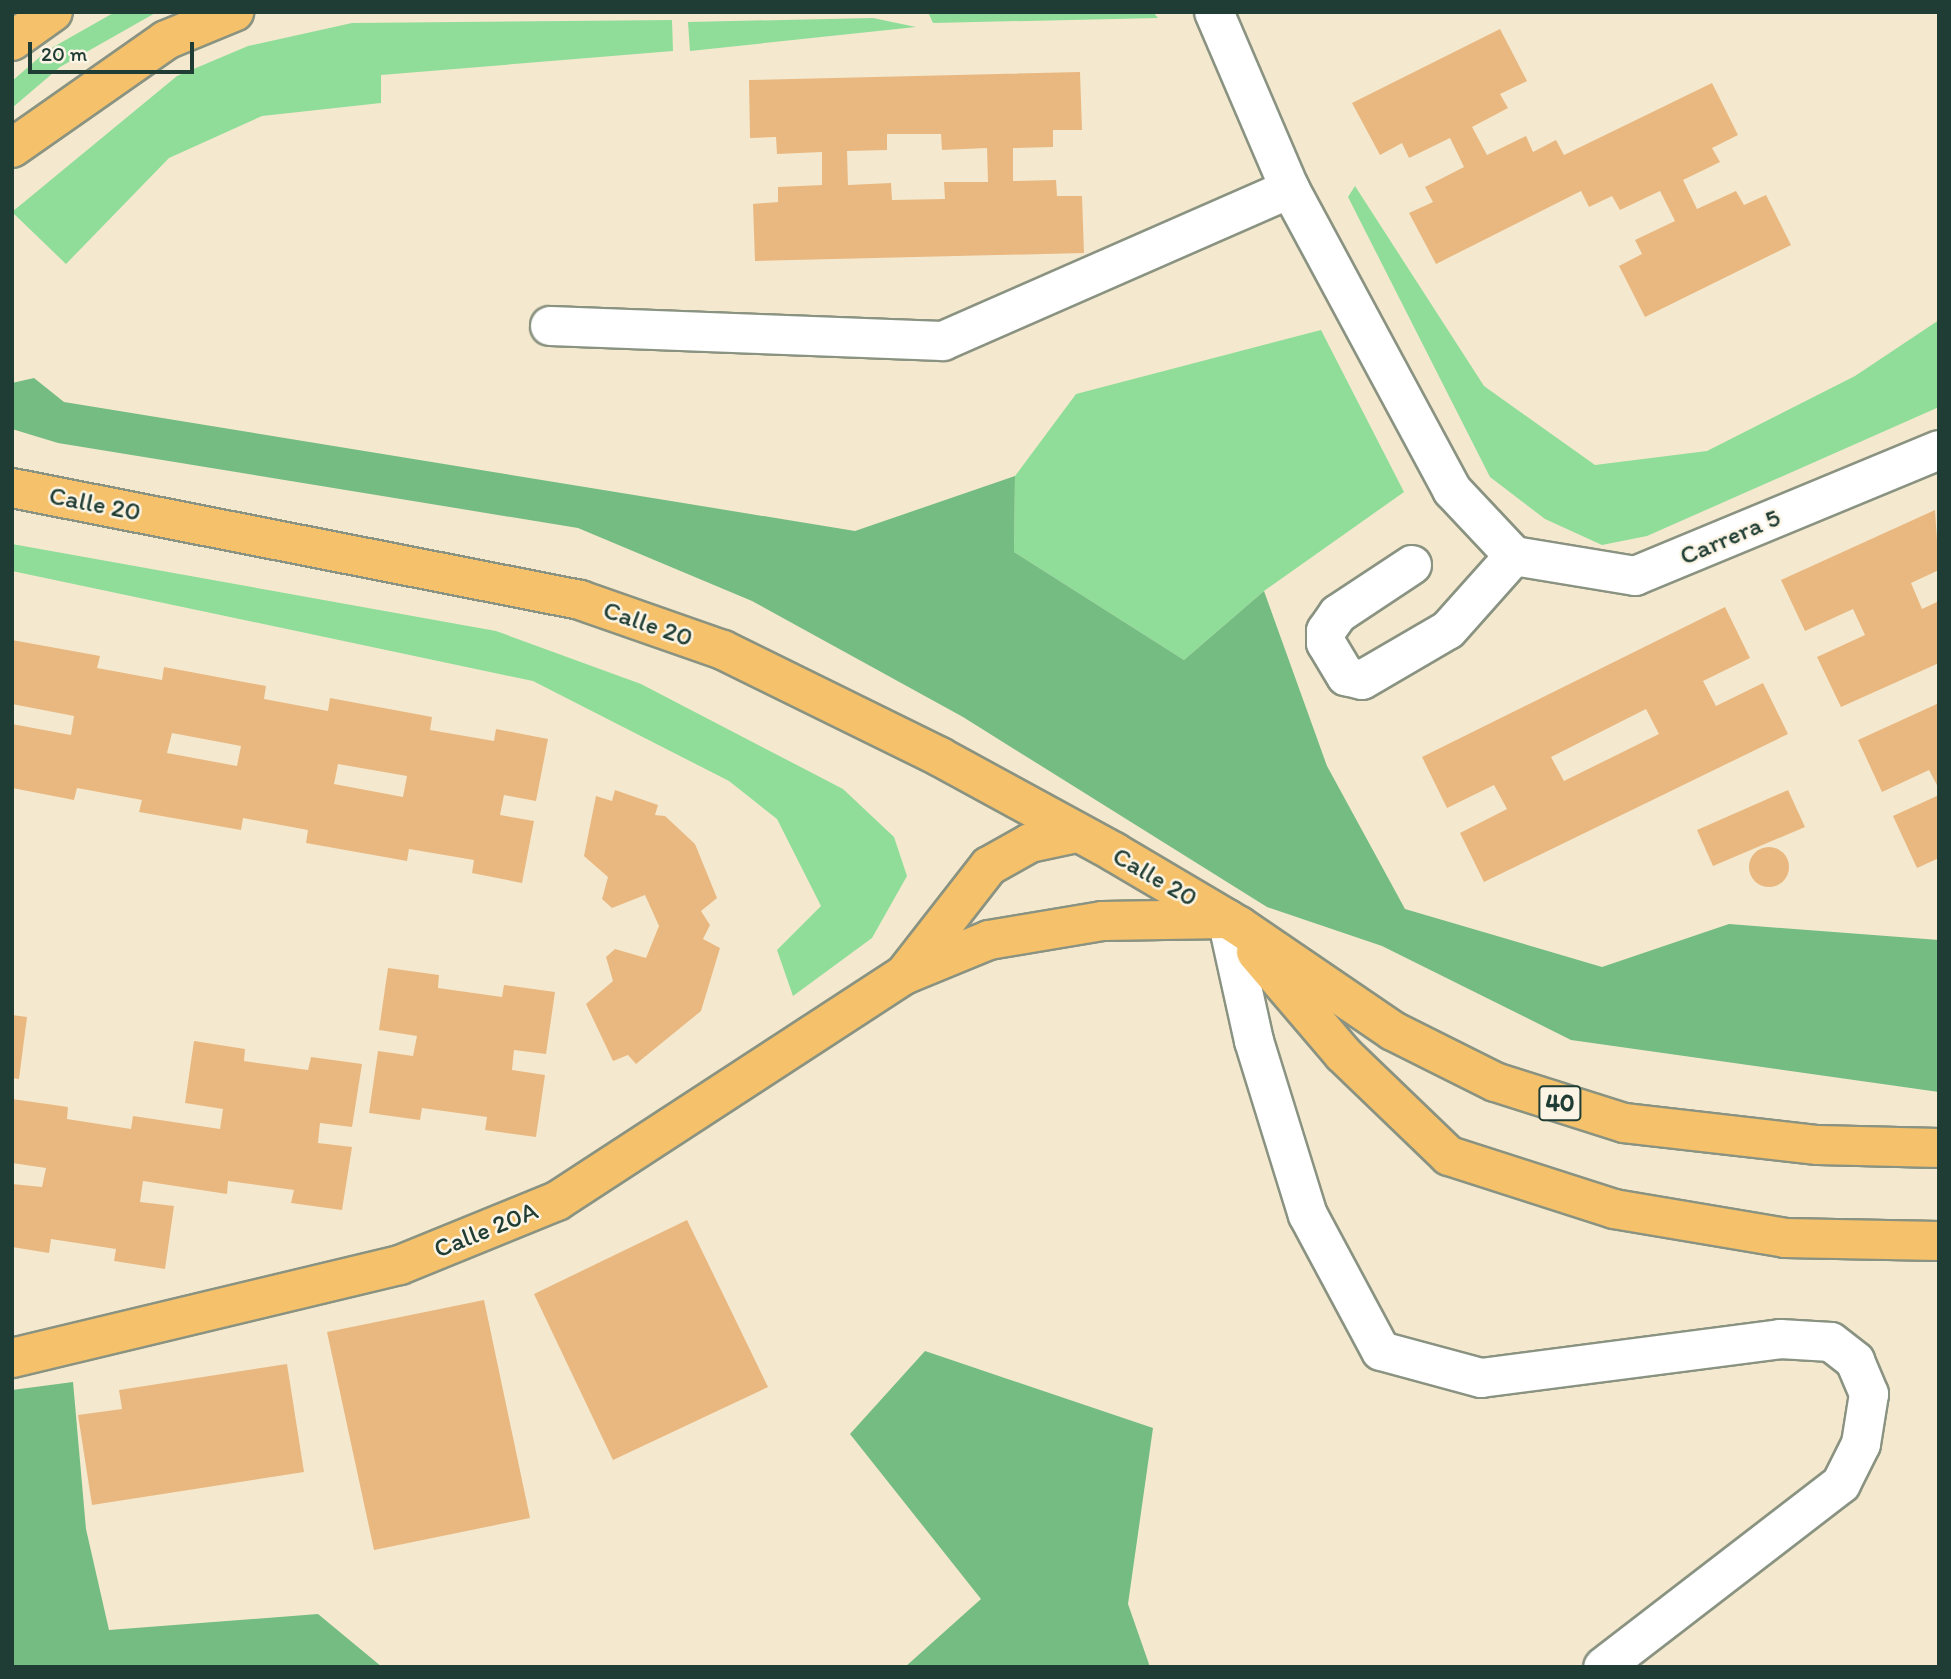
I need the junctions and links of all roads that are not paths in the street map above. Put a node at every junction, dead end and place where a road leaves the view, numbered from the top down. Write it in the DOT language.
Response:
graph roads {
  1 [pos="53,12"];
  2 [pos="234,12"];
  3 [pos="1214,12"];
  4 [pos="12,41"];
  5 [pos="12,148"];
  6 [pos="1290,190"];
  7 [pos="550,326"];
  8 [pos="1939,450"];
  9 [pos="12,488"];
  10 [pos="1514,556"];
  11 [pos="1412,565"];
  12 [pos="1077,833"];
  13 [pos="1227,919"];
  14 [pos="904,975"];
  15 [pos="1939,1148"];
  16 [pos="1939,1241"];
  17 [pos="12,1358"];
  18 [pos="1603,1667"];
  1 -- 4 [label="main road"];
  2 -- 5 [label="main road"];
  3 -- 6 [label="street"];
  6 -- 7 [label="street"];
  6 -- 10 [label="street"];
  8 -- 10 [label="street, Carrera 5"];
  9 -- 12 [label="main road, Calle 20"];
  10 -- 11 [label="street"];
  12 -- 13 [label="main road, Calle 20"];
  12 -- 14 [label="main road"];
  13 -- 14 [label="main road"];
  13 -- 15 [label="main road, 40"];
  13 -- 16 [label="main road"];
  13 -- 18 [label="street"];
  14 -- 17 [label="main road, Calle 20A"];
}
